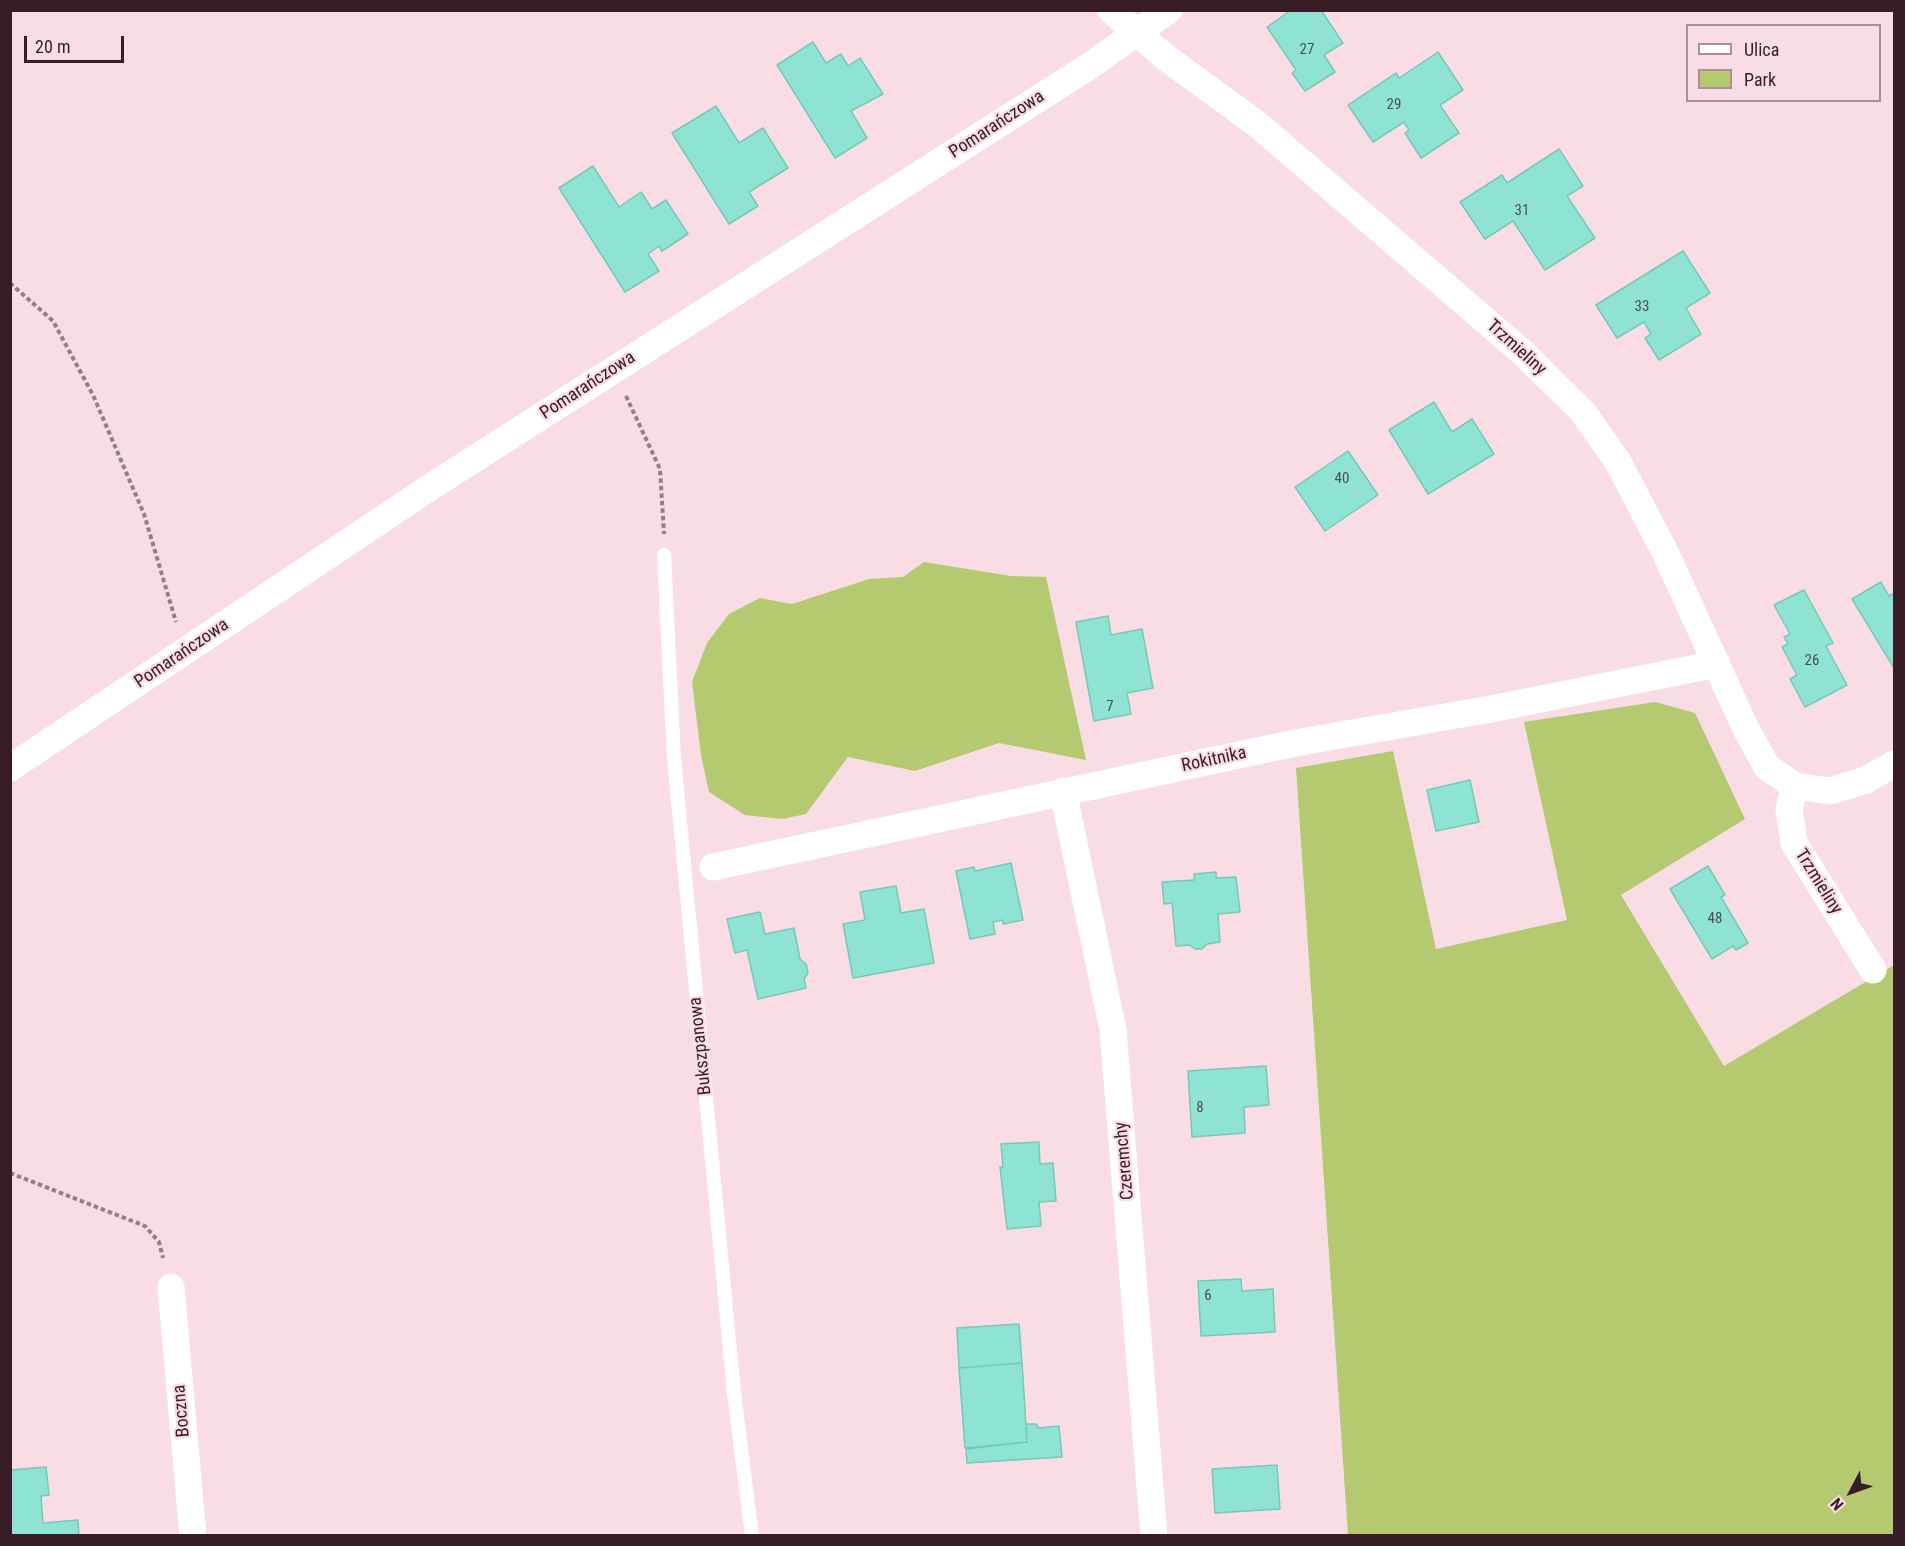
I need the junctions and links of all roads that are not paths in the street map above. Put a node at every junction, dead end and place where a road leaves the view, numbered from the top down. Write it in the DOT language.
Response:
graph roads {
  1 [pos="1111,10"];
  2 [pos="1169,10"];
  3 [pos="1138,33"];
  4 [pos="664,555"];
  5 [pos="1717,664"];
  6 [pos="1894,764"];
  7 [pos="10,768"];
  8 [pos="1795,786"];
  9 [pos="1063,791"];
  10 [pos="713,867"];
  11 [pos="1873,970"];
  12 [pos="171,1287"];
  13 [pos="194,1536"];
  14 [pos="752,1536"];
  15 [pos="1154,1536"];
  1 -- 3 [label="street, Trzmieliny"];
  2 -- 3 [label="street, Pomarańczowa"];
  3 -- 5 [label="street, Trzmieliny"];
  3 -- 7 [label="street, Pomarańczowa"];
  4 -- 14 [label="lane, Bukszpanowa"];
  5 -- 8 [label="street, Trzmieliny"];
  5 -- 9 [label="street, Rokitnika"];
  6 -- 8 [label="street, Trzmieliny"];
  8 -- 11 [label="street, Trzmieliny"];
  9 -- 10 [label="street, Rokitnika"];
  9 -- 15 [label="street, Czeremchy"];
  12 -- 13 [label="street, Boczna"];
}
